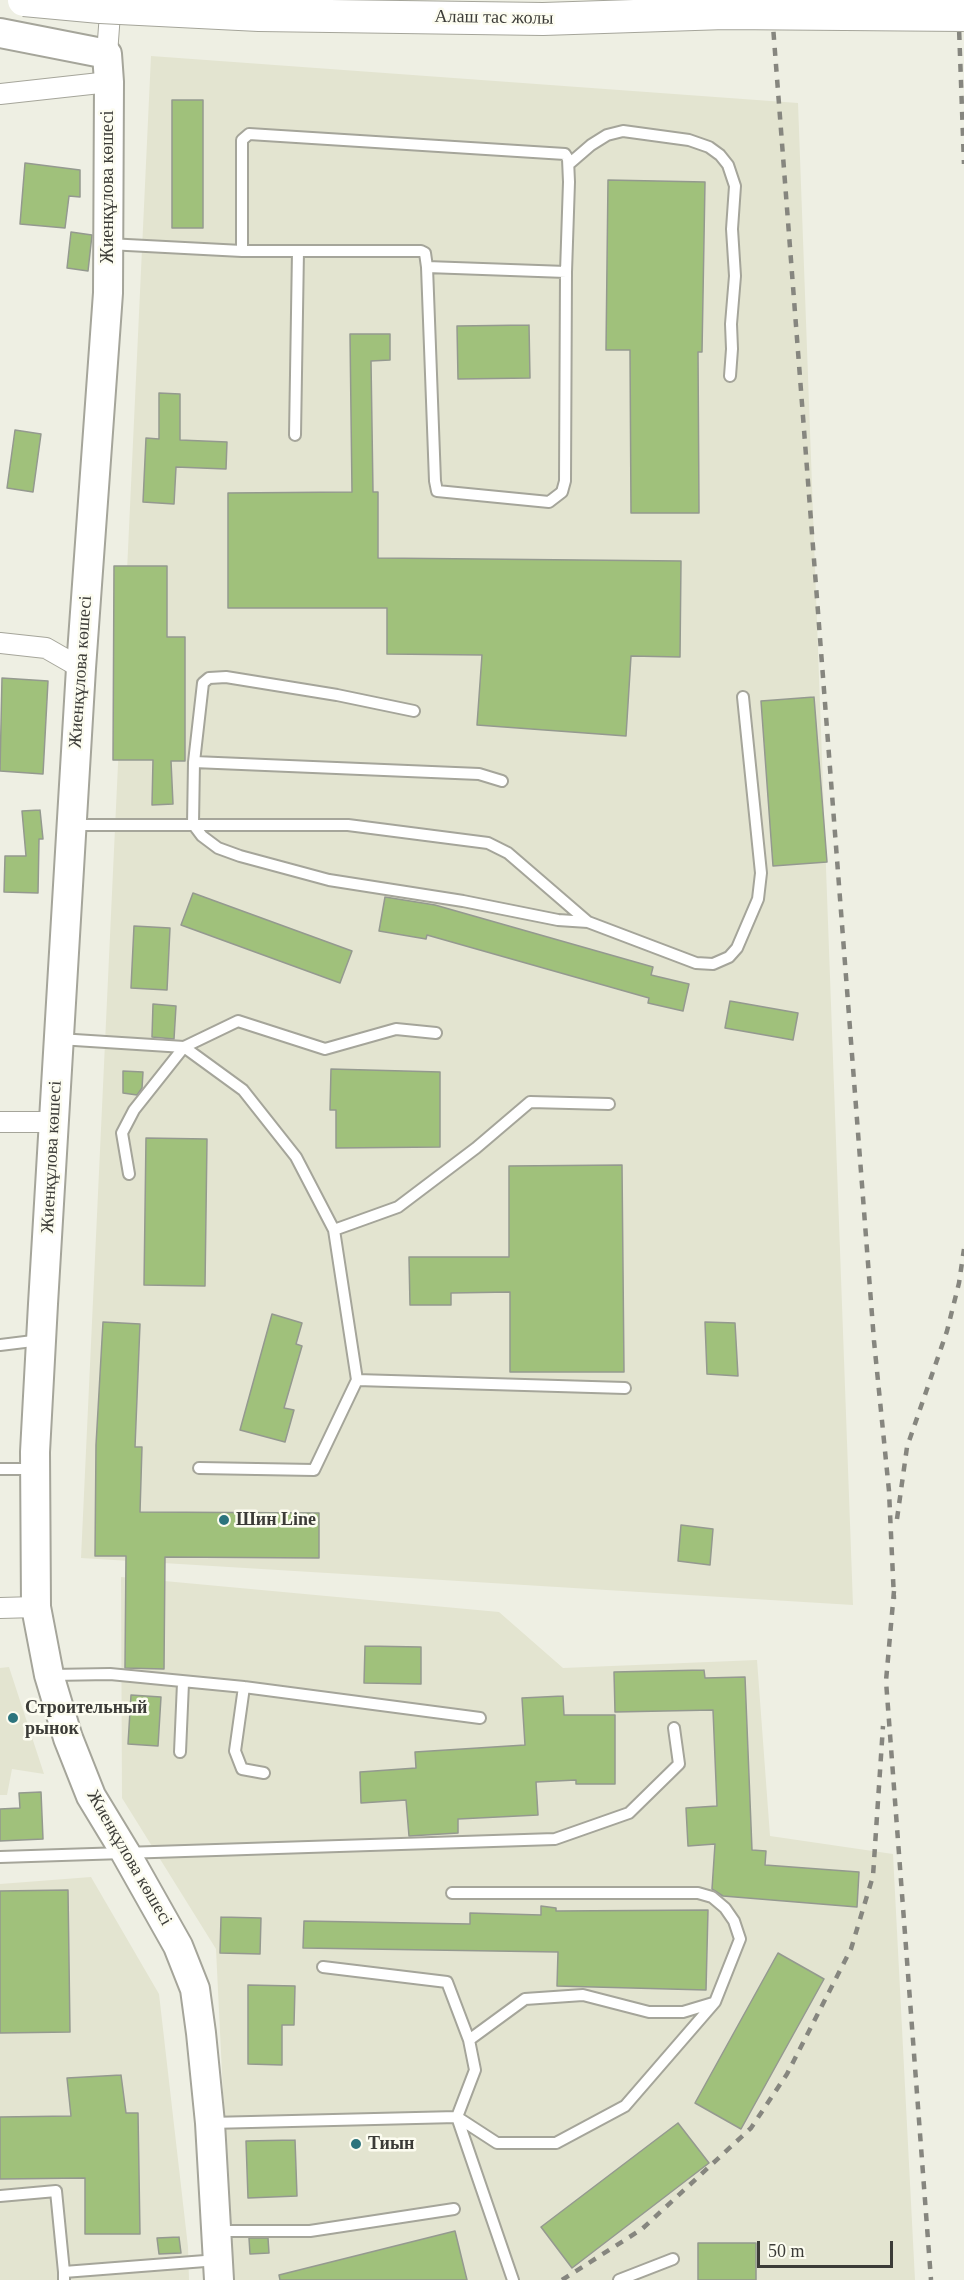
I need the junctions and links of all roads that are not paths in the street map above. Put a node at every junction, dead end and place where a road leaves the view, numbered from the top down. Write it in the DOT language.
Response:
graph roads {
  1 [pos="24,0"];
  2 [pos="111,0"];
  3 [pos="964,15"];
  4 [pos="0,33"];
  5 [pos="108,68"];
  6 [pos="0,94"];
  7 [pos="569,164"];
  8 [pos="108,244"];
  9 [pos="242,251"];
  10 [pos="298,251"];
  11 [pos="427,267"];
  12 [pos="566,272"];
  13 [pos="730,376"];
  14 [pos="295,435"];
  15 [pos="0,643"];
  16 [pos="81,668"];
  17 [pos="743,697"];
  18 [pos="414,711"];
  19 [pos="194,762"];
  20 [pos="502,781"];
  21 [pos="193,824"];
  22 [pos="72,825"];
  23 [pos="588,922"];
  24 [pos="436,1033"];
  25 [pos="59,1039"];
  26 [pos="184,1047"];
  27 [pos="609,1104"];
  28 [pos="0,1122"];
  29 [pos="54,1122"];
  30 [pos="129,1174"];
  31 [pos="334,1230"];
  32 [pos="41,1340"];
  33 [pos="0,1345"];
  34 [pos="357,1380"];
  35 [pos="625,1388"];
  36 [pos="0,1468"];
  37 [pos="199,1468"];
  38 [pos="35,1469"];
  39 [pos="36,1606"];
  40 [pos="0,1608"];
  41 [pos="49,1675"];
  42 [pos="183,1683"];
  43 [pos="244,1687"];
  44 [pos="480,1718"];
  45 [pos="674,1728"];
  46 [pos="180,1752"];
  47 [pos="264,1773"];
  48 [pos="125,1852"];
  49 [pos="0,1857"];
  50 [pos="452,1893"];
  51 [pos="323,1967"];
  52 [pos="715,2002"];
  53 [pos="469,2040"];
  54 [pos="457,2117"];
  55 [pos="210,2123"];
  56 [pos="0,2196"];
  57 [pos="454,2209"];
  58 [pos="216,2230"];
  59 [pos="673,2259"];
  60 [pos="219,2270"];
  61 [pos="64,2276"];
  62 [pos="513,2280"];
  63 [pos="619,2280"];
  1 -- 3 [label="main road, Алаш тас жолы, bridge"];
  2 -- 5 [label="street, Жиенқұлова көшесі"];
  4 -- 5 [label="street"];
  5 -- 6 [label="street"];
  5 -- 8 [label="street, Жиенқұлова көшесі"];
  7 -- 9 [label="lane"];
  7 -- 12 [label="lane"];
  7 -- 13 [label="lane"];
  8 -- 9 [label="lane"];
  8 -- 16 [label="street, Жиенқұлова көшесі"];
  9 -- 10 [label="lane"];
  10 -- 11 [label="lane"];
  10 -- 14 [label="lane"];
  11 -- 12 [label="lane"];
  11 -- 12 [label="lane"];
  15 -- 16 [label="street"];
  16 -- 22 [label="street, Жиенқұлова көшесі"];
  17 -- 23 [label="lane"];
  18 -- 19 [label="lane"];
  19 -- 20 [label="lane"];
  19 -- 21 [label="lane"];
  21 -- 22 [label="lane"];
  21 -- 23 [label="lane"];
  21 -- 23 [label="lane"];
  22 -- 25 [label="street, Жиенқұлова көшесі"];
  24 -- 26 [label="lane"];
  25 -- 26 [label="lane"];
  25 -- 29 [label="street, Жиенқұлова көшесі"];
  26 -- 30 [label="lane"];
  26 -- 31 [label="lane"];
  27 -- 31 [label="lane"];
  28 -- 29 [label="street"];
  29 -- 32 [label="street, Жиенқұлова көшесі"];
  31 -- 34 [label="lane"];
  32 -- 33 [label="lane"];
  32 -- 38 [label="street, Жиенқұлова көшесі"];
  34 -- 35 [label="lane"];
  34 -- 37 [label="lane"];
  36 -- 38 [label="lane"];
  38 -- 39 [label="street, Жиенқұлова көшесі"];
  39 -- 40 [label="street"];
  39 -- 41 [label="street, Жиенқұлова көшесі"];
  41 -- 42 [label="lane"];
  41 -- 48 [label="street, Жиенқұлова көшесі"];
  42 -- 43 [label="lane"];
  42 -- 46 [label="lane"];
  43 -- 44 [label="lane"];
  43 -- 47 [label="lane"];
  45 -- 48 [label="lane"];
  48 -- 49 [label="lane"];
  48 -- 55 [label="street, Жиенқұлова көшесі"];
  50 -- 52 [label="lane"];
  51 -- 53 [label="lane"];
  52 -- 53 [label="lane"];
  52 -- 54 [label="lane"];
  53 -- 54 [label="lane"];
  54 -- 55 [label="lane"];
  54 -- 62 [label="lane"];
  55 -- 58 [label="street, Жиенқұлова көшесі"];
  56 -- 61 [label="lane"];
  57 -- 58 [label="lane"];
  58 -- 60 [label="street, Жиенқұлова көшесі"];
  59 -- 63 [label="lane"];
  60 -- 61 [label="lane"];
}
